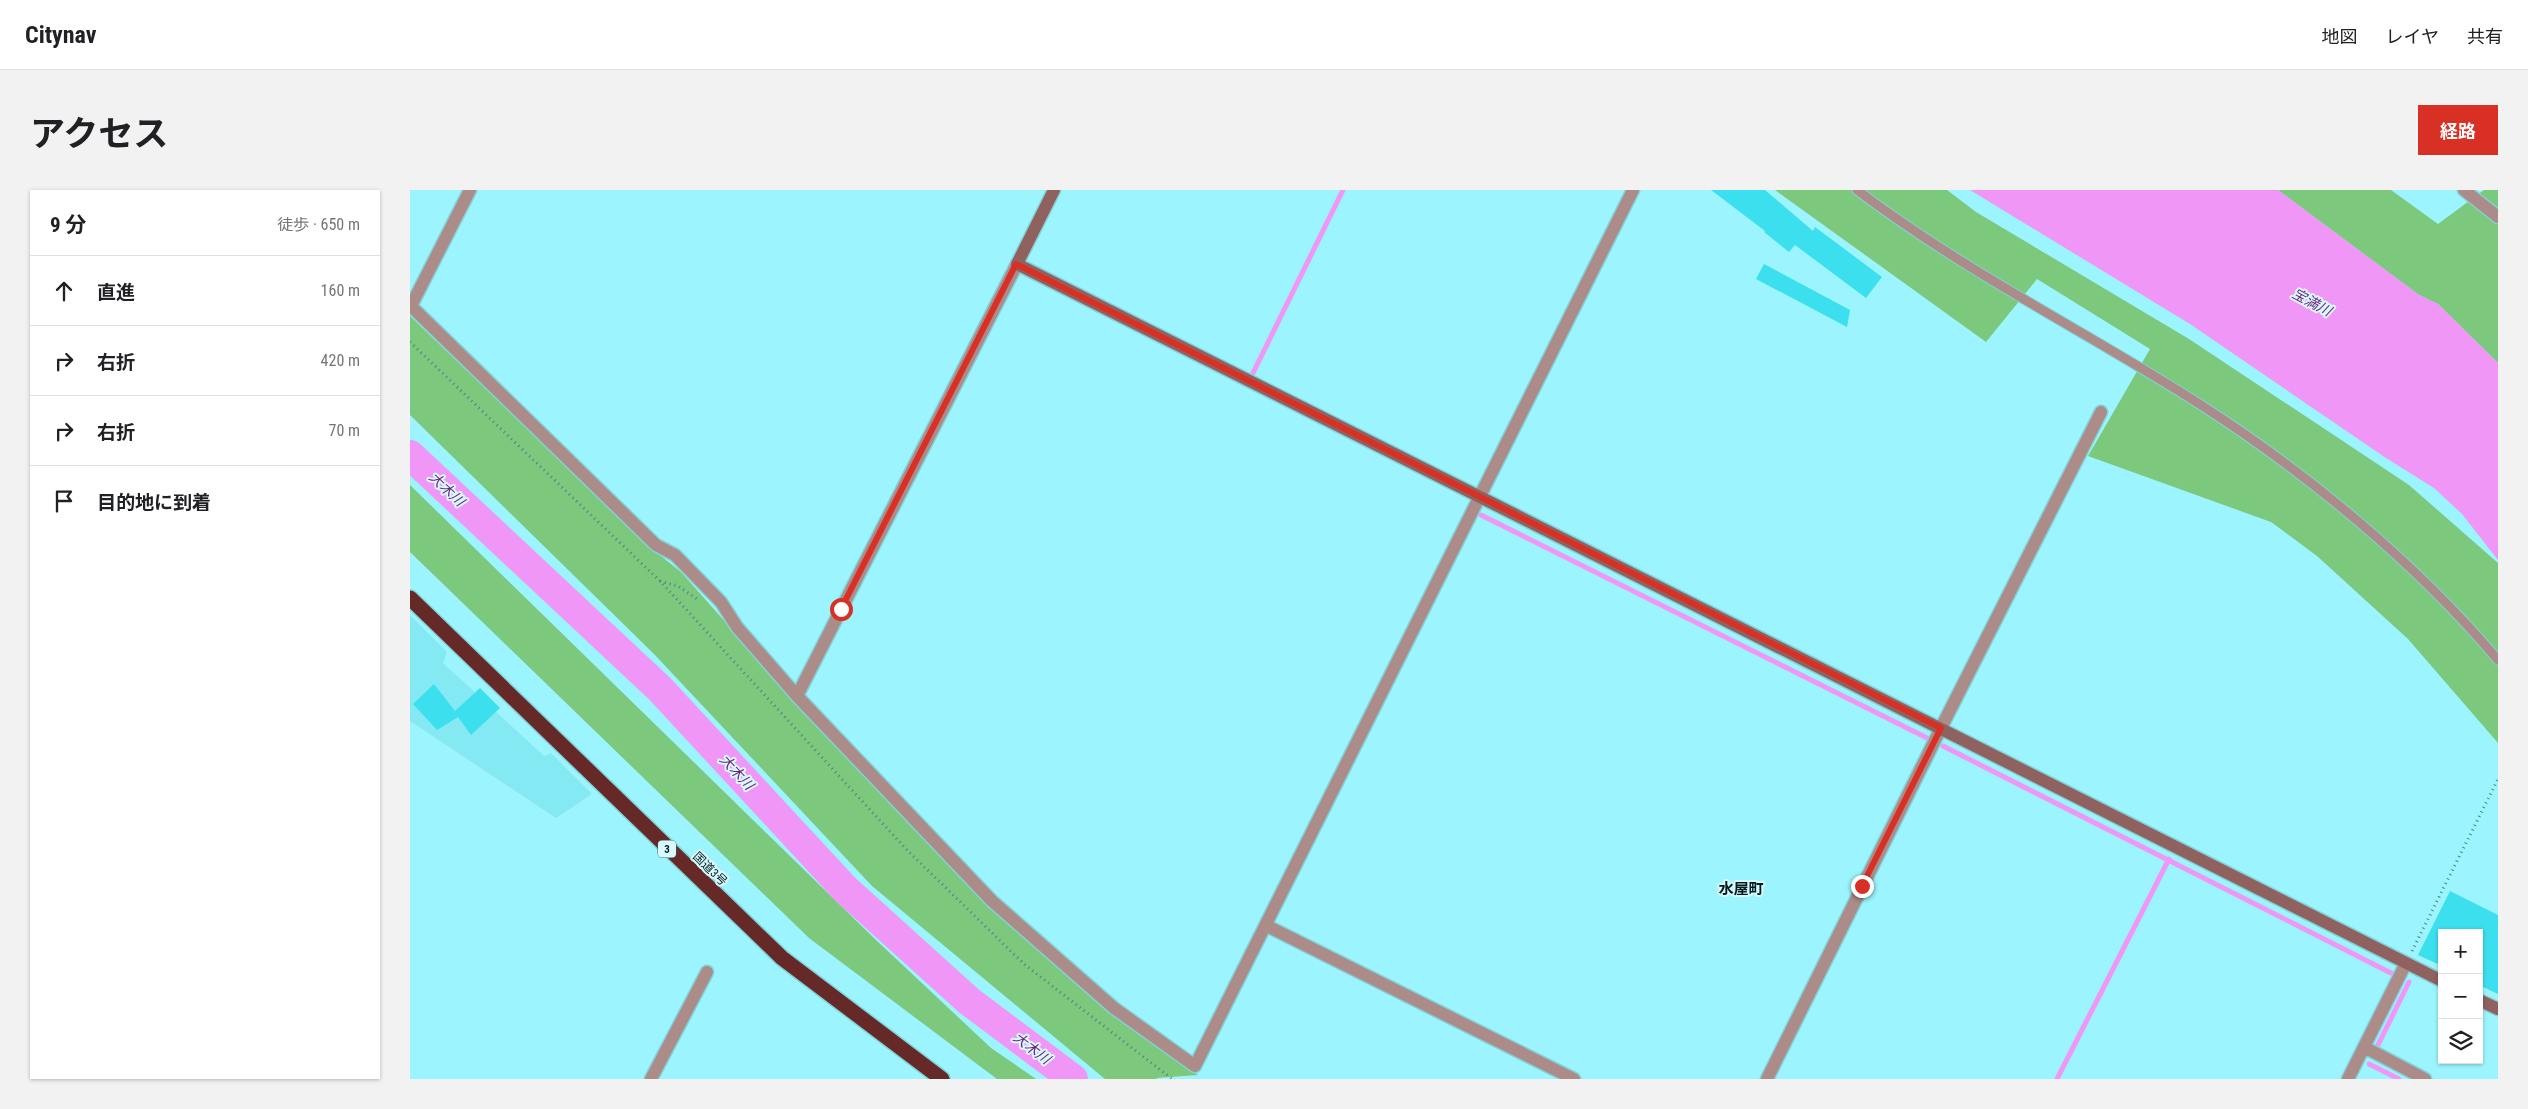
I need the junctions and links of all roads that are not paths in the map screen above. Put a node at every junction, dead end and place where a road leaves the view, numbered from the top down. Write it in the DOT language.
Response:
graph roads {
  1 [pos="470,190"];
  2 [pos="1054,190"];
  3 [pos="1633,190"];
  4 [pos="1857,190"];
  5 [pos="2464,190"];
  6 [pos="2498,217"];
  7 [pos="1016,264"];
  8 [pos="2101,412"];
  9 [pos="1479,497"];
  10 [pos="410,598"];
  11 [pos="2498,660"];
  12 [pos="797,696"];
  13 [pos="1941,728"];
  14 [pos="1267,926"];
  15 [pos="2406,963"];
  16 [pos="707,972"];
  17 [pos="2438,979"];
  18 [pos="2483,1002"];
  19 [pos="2498,1009"];
  20 [pos="2364,1047"];
  21 [pos="651,1079"];
  22 [pos="942,1079"];
  23 [pos="1574,1079"];
  24 [pos="1767,1079"];
  25 [pos="2348,1079"];
  26 [pos="2425,1079"];
  1 -- 12 [label="street"];
  2 -- 7 [label="street"];
  3 -- 9 [label="street"];
  4 -- 11 [label="lane"];
  5 -- 6 [label="street"];
  7 -- 9 [label="street"];
  7 -- 12 [label="street"];
  8 -- 13 [label="street"];
  9 -- 13 [label="street"];
  9 -- 14 [label="street"];
  10 -- 22 [label="highway, 国道3号 / 3"];
  12 -- 14 [label="street"];
  13 -- 15 [label="street"];
  13 -- 24 [label="street"];
  14 -- 23 [label="street"];
  15 -- 17 [label="street"];
  15 -- 20 [label="street"];
  16 -- 21 [label="street"];
  18 -- 19 [label="street"];
  20 -- 25 [label="street"];
  20 -- 26 [label="street"];
}
